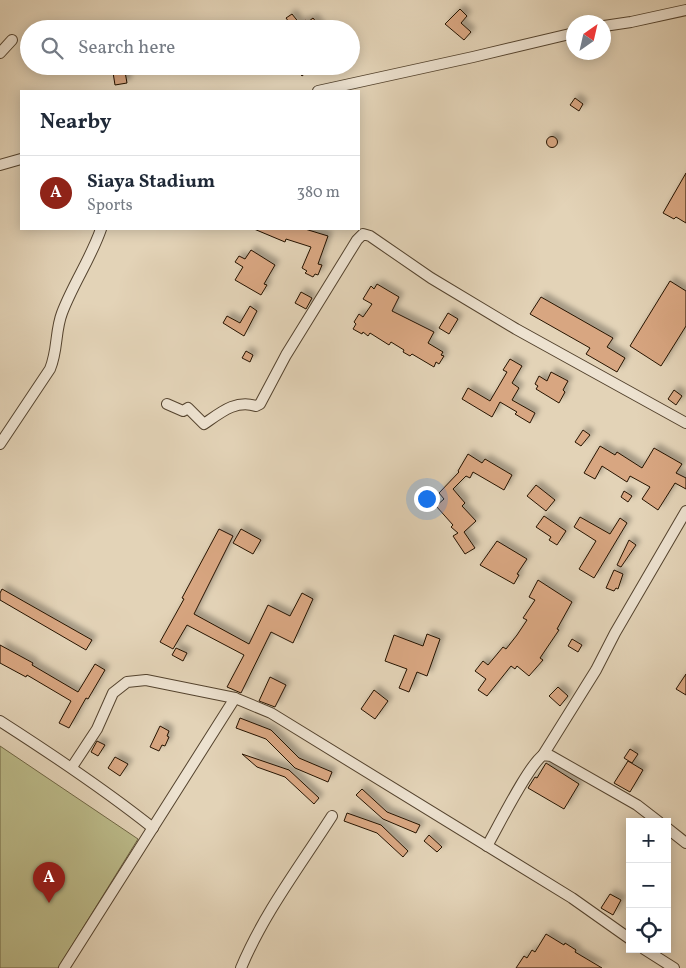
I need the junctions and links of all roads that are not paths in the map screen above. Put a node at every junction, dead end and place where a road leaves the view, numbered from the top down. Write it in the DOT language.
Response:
graph roads {
  1 [pos="686,10"];
  2 [pos="611,25"];
  3 [pos="566,35"];
  4 [pos="12,40"];
  5 [pos="0,53"];
  6 [pos="323,90"];
  7 [pos="20,159"];
  8 [pos="0,165"];
  9 [pos="101,230"];
  10 [pos="167,404"];
  11 [pos="686,423"];
  12 [pos="0,444"];
  13 [pos="686,511"];
  14 [pos="235,698"];
  15 [pos="0,721"];
  16 [pos="544,755"];
  17 [pos="72,767"];
  18 [pos="332,816"];
  19 [pos="654,818"];
  20 [pos="153,828"];
  21 [pos="671,831"];
  22 [pos="686,843"];
  23 [pos="487,846"];
  24 [pos="626,936"];
  25 [pos="650,953"];
  26 [pos="64,968"];
  27 [pos="241,968"];
  28 [pos="674,968"];
  1 -- 2 [label="street"];
  3 -- 6 [label="street"];
  4 -- 5 [label="street"];
  7 -- 8 [label="street"];
  9 -- 12 [label="street"];
  10 -- 11 [label="street"];
  13 -- 16 [label="street"];
  14 -- 17 [label="street"];
  14 -- 20 [label="street"];
  14 -- 23 [label="street"];
  15 -- 17 [label="street"];
  16 -- 19 [label="street"];
  16 -- 23 [label="street"];
  17 -- 20 [label="street"];
  18 -- 27 [label="street"];
  20 -- 26 [label="street"];
  21 -- 22 [label="street"];
  23 -- 24 [label="street"];
  25 -- 28 [label="street"];
}
